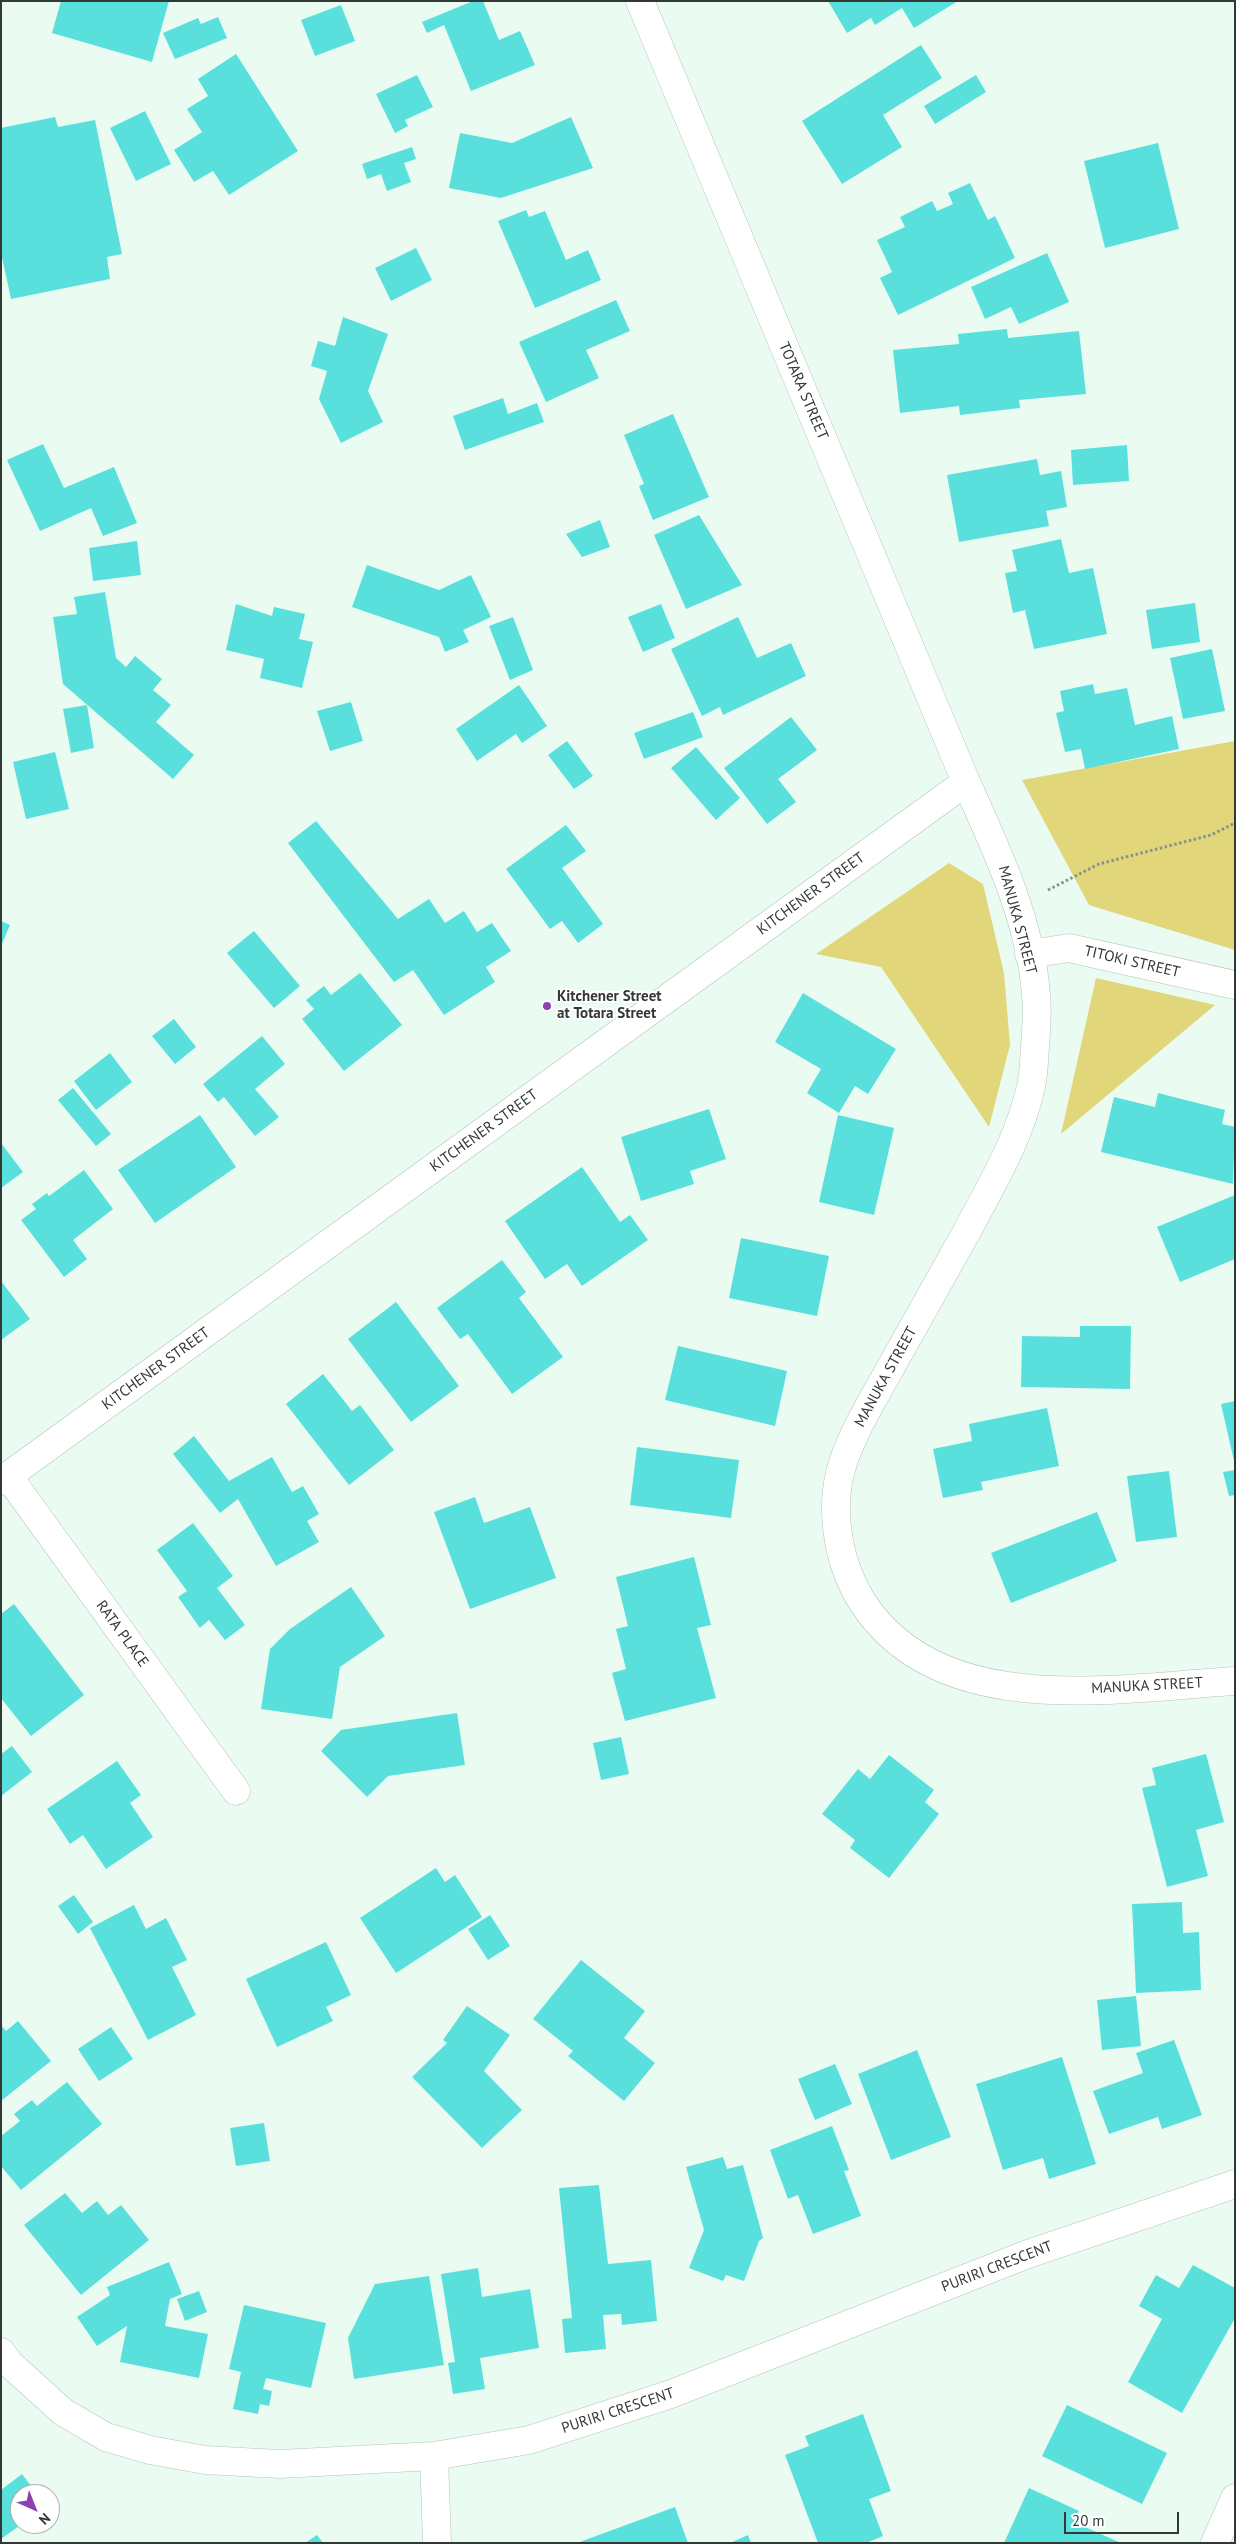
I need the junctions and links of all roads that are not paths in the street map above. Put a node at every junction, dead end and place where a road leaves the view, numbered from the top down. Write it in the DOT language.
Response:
graph roads {
  1 [pos="640,1"];
  2 [pos="966,782"];
  3 [pos="1030,954"];
  4 [pos="1235,985"];
  5 [pos="5,1479"];
  6 [pos="1235,1682"];
  7 [pos="236,1791"];
  8 [pos="1235,2184"];
  9 [pos="1,2352"];
  10 [pos="434,2456"];
  11 [pos="1235,2498"];
  12 [pos="437,2543"];
  13 [pos="1215,2543"];
  1 -- 2 [label="street, TOTARA STREET"];
  2 -- 3 [label="street, MANUKA STREET"];
  2 -- 5 [label="street, KITCHENER STREET"];
  3 -- 4 [label="street, TITOKI STREET"];
  3 -- 6 [label="street, MANUKA STREET"];
  5 -- 7 [label="street, RATA PLACE"];
  8 -- 10 [label="street, PURIRI CRESCENT"];
  9 -- 10 [label="street, PURIRI CRESCENT"];
  10 -- 12 [label="street"];
  11 -- 13 [label="street"];
}
